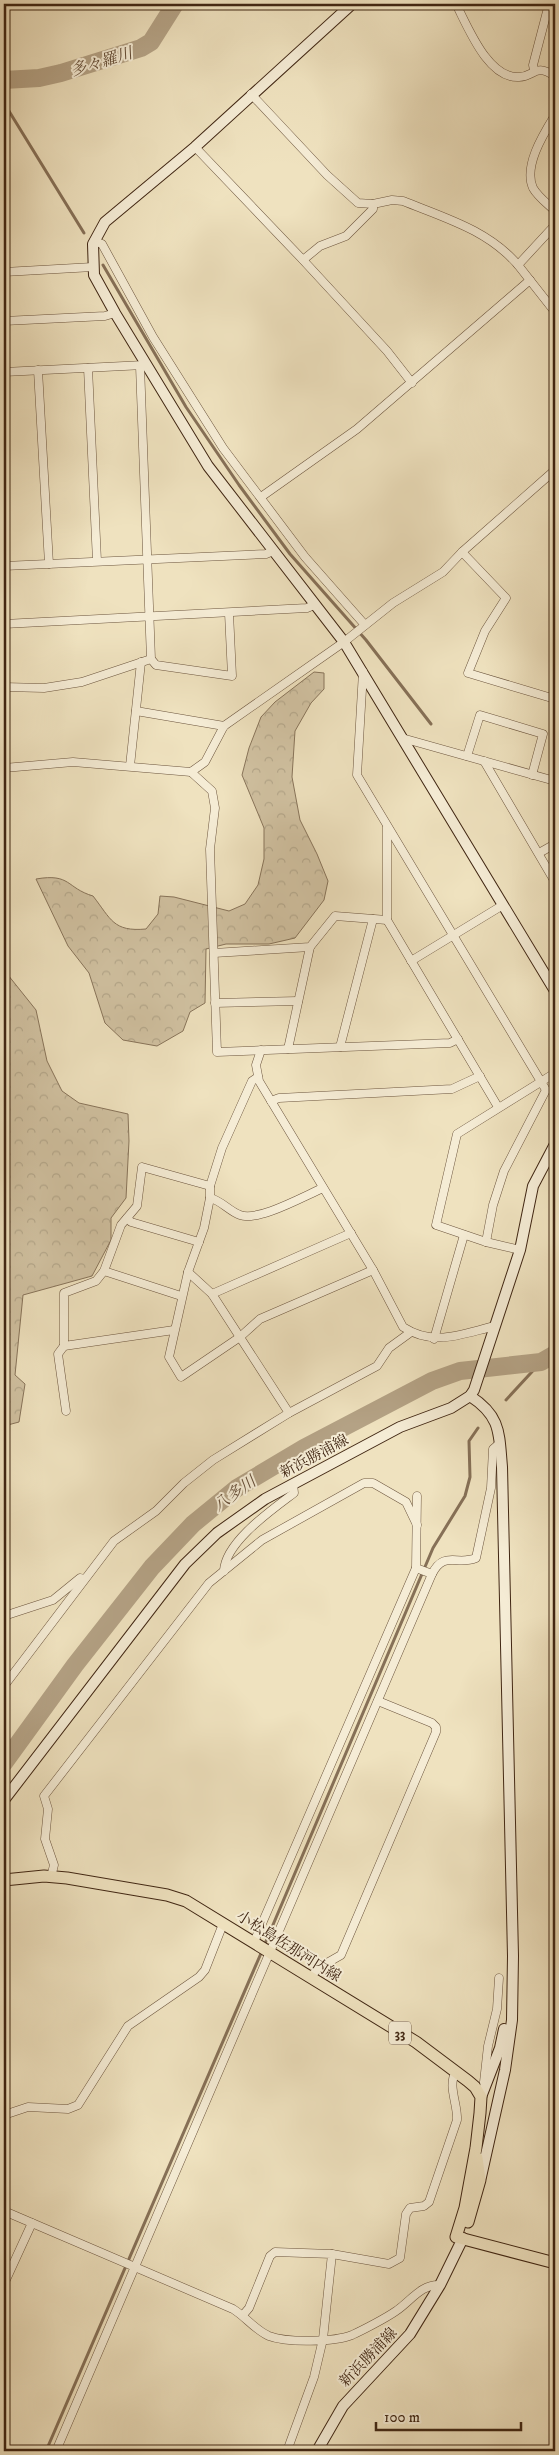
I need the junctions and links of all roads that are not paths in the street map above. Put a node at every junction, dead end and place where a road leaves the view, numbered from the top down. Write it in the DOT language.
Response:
graph roads {
  1 [pos="352,4"];
  2 [pos="456,4"];
  3 [pos="549,4"];
  4 [pos="534,70"];
  5 [pos="555,76"];
  6 [pos="251,94"];
  7 [pos="555,115"];
  8 [pos="195,147"];
  9 [pos="373,204"];
  10 [pos="555,211"];
  11 [pos="555,225"];
  12 [pos="94,241"];
  13 [pos="303,260"];
  14 [pos="518,265"];
  15 [pos="93,267"];
  16 [pos="4,272"];
  17 [pos="530,280"];
  18 [pos="555,312"];
  19 [pos="115,313"];
  20 [pos="4,321"];
  21 [pos="143,365"];
  22 [pos="88,368"];
  23 [pos="38,370"];
  24 [pos="4,372"];
  25 [pos="412,383"];
  26 [pos="555,470"];
  27 [pos="261,497"];
  28 [pos="273,551"];
  29 [pos="462,552"];
  30 [pos="148,558"];
  31 [pos="97,561"];
  32 [pos="49,564"];
  33 [pos="4,566"];
  34 [pos="314,605"];
  35 [pos="229,612"];
  36 [pos="148,617"];
  37 [pos="4,624"];
  38 [pos="365,625"];
  39 [pos="344,642"];
  40 [pos="151,659"];
  41 [pos="140,662"];
  42 [pos="362,672"];
  43 [pos="4,686"];
  44 [pos="555,699"];
  45 [pos="136,711"];
  46 [pos="224,726"];
  47 [pos="402,738"];
  48 [pos="467,756"];
  49 [pos="484,761"];
  50 [pos="130,766"];
  51 [pos="4,768"];
  52 [pos="192,772"];
  53 [pos="532,774"];
  54 [pos="555,782"];
  55 [pos="387,825"];
  56 [pos="555,844"];
  57 [pos="539,853"];
  58 [pos="555,882"];
  59 [pos="503,905"];
  60 [pos="373,919"];
  61 [pos="387,920"];
  62 [pos="453,935"];
  63 [pos="310,947"];
  64 [pos="214,953"];
  65 [pos="411,961"];
  66 [pos="555,991"];
  67 [pos="298,1001"];
  68 [pos="215,1003"];
  69 [pos="458,1039"];
  70 [pos="340,1047"];
  71 [pos="288,1049"];
  72 [pos="261,1050"];
  73 [pos="555,1073"];
  74 [pos="480,1076"];
  75 [pos="258,1077"];
  76 [pos="541,1082"];
  77 [pos="271,1101"];
  78 [pos="498,1107"];
  79 [pos="555,1144"];
  80 [pos="210,1186"];
  81 [pos="323,1188"];
  82 [pos="210,1198"];
  83 [pos="127,1218"];
  84 [pos="351,1233"];
  85 [pos="464,1235"];
  86 [pos="199,1242"];
  87 [pos="486,1242"];
  88 [pos="520,1250"];
  89 [pos="373,1270"];
  90 [pos="104,1271"];
  91 [pos="188,1272"];
  92 [pos="212,1294"];
  93 [pos="181,1296"];
  94 [pos="493,1329"];
  95 [pos="174,1330"];
  96 [pos="411,1332"];
  97 [pos="240,1337"];
  98 [pos="434,1340"];
  99 [pos="64,1346"];
  100 [pos="472,1393"];
  101 [pos="66,1411"];
  102 [pos="290,1413"];
  103 [pos="500,1443"];
  104 [pos="292,1484"];
  105 [pos="417,1496"];
  106 [pos="417,1525"];
  107 [pos="418,1569"];
  108 [pos="224,1570"];
  109 [pos="431,1573"];
  110 [pos="84,1579"];
  111 [pos="4,1616"];
  112 [pos="4,1686"];
  113 [pos="378,1701"];
  114 [pos="4,1800"];
  115 [pos="51,1877"];
  116 [pos="4,1880"];
  117 [pos="223,1924"];
  118 [pos="263,1948"];
  119 [pos="310,1977"];
  120 [pos="499,1978"];
  121 [pos="513,1986"];
  122 [pos="456,2072"];
  123 [pos="481,2097"];
  124 [pos="4,2115"];
  125 [pos="476,2148"];
  126 [pos="480,2180"];
  127 [pos="4,2211"];
  128 [pos="32,2223"];
  129 [pos="464,2239"];
  130 [pos="332,2254"];
  131 [pos="555,2263"];
  132 [pos="133,2267"];
  133 [pos="4,2284"];
  134 [pos="440,2285"];
  135 [pos="243,2315"];
  136 [pos="323,2339"];
  137 [pos="56,2451"];
  138 [pos="287,2451"];
  139 [pos="317,2451"];
  1 -- 6 [label="street"];
  2 -- 4 [label="street"];
  3 -- 4 [label="street"];
  4 -- 5 [label="street"];
  6 -- 8 [label="street"];
  6 -- 9 [label="street"];
  7 -- 10 [label="street"];
  8 -- 12 [label="street"];
  8 -- 13 [label="street"];
  9 -- 13 [label="street"];
  9 -- 14 [label="street"];
  11 -- 14 [label="street"];
  12 -- 15 [label="street"];
  12 -- 27 [label="street"];
  13 -- 25 [label="street"];
  14 -- 17 [label="street"];
  15 -- 16 [label="street"];
  15 -- 19 [label="street"];
  17 -- 18 [label="street"];
  17 -- 25 [label="street"];
  19 -- 20 [label="street"];
  19 -- 21 [label="street"];
  21 -- 22 [label="street"];
  21 -- 28 [label="street"];
  21 -- 30 [label="street"];
  22 -- 23 [label="street"];
  22 -- 31 [label="street"];
  23 -- 24 [label="street"];
  23 -- 32 [label="street"];
  25 -- 27 [label="street"];
  26 -- 29 [label="street"];
  27 -- 38 [label="street"];
  28 -- 30 [label="street"];
  28 -- 34 [label="street"];
  29 -- 38 [label="street"];
  29 -- 44 [label="street"];
  30 -- 31 [label="street"];
  30 -- 36 [label="street"];
  31 -- 32 [label="street"];
  32 -- 33 [label="street"];
  34 -- 35 [label="street"];
  34 -- 39 [label="street"];
  35 -- 36 [label="street"];
  35 -- 40 [label="street"];
  36 -- 37 [label="street"];
  36 -- 40 [label="street"];
  38 -- 39 [label="street"];
  39 -- 42 [label="street"];
  39 -- 46 [label="street"];
  40 -- 41 [label="street"];
  41 -- 43 [label="street"];
  41 -- 45 [label="street"];
  42 -- 47 [label="street"];
  42 -- 55 [label="street"];
  45 -- 46 [label="street"];
  45 -- 50 [label="street"];
  46 -- 52 [label="street"];
  47 -- 48 [label="street"];
  47 -- 59 [label="street"];
  48 -- 49 [label="street"];
  48 -- 53 [label="street"];
  49 -- 53 [label="street"];
  49 -- 57 [label="street"];
  50 -- 51 [label="street"];
  50 -- 52 [label="street"];
  52 -- 64 [label="street"];
  53 -- 54 [label="street"];
  55 -- 61 [label="street"];
  55 -- 62 [label="street"];
  56 -- 57 [label="street"];
  57 -- 58 [label="street"];
  59 -- 62 [label="street"];
  59 -- 66 [label="street"];
  60 -- 61 [label="street"];
  60 -- 63 [label="street"];
  60 -- 70 [label="street"];
  61 -- 65 [label="street"];
  62 -- 65 [label="street"];
  62 -- 76 [label="street"];
  63 -- 64 [label="street"];
  63 -- 67 [label="street"];
  64 -- 68 [label="street"];
  65 -- 69 [label="street"];
  67 -- 68 [label="street"];
  67 -- 71 [label="street"];
  68 -- 72 [label="street"];
  69 -- 70 [label="street"];
  69 -- 74 [label="street"];
  70 -- 71 [label="street"];
  71 -- 72 [label="street"];
  72 -- 75 [label="street"];
  73 -- 76 [label="street"];
  74 -- 77 [label="street"];
  74 -- 78 [label="street"];
  75 -- 77 [label="street"];
  75 -- 80 [label="street"];
  76 -- 78 [label="street"];
  76 -- 87 [label="street"];
  77 -- 81 [label="street"];
  78 -- 85 [label="street"];
  79 -- 88 [label="street"];
  80 -- 82 [label="street"];
  80 -- 83 [label="street"];
  81 -- 82 [label="street"];
  81 -- 84 [label="street"];
  82 -- 86 [label="street"];
  83 -- 86 [label="street"];
  83 -- 90 [label="street"];
  84 -- 89 [label="street"];
  84 -- 92 [label="street"];
  85 -- 87 [label="street"];
  85 -- 98 [label="street"];
  86 -- 91 [label="street"];
  87 -- 88 [label="street"];
  88 -- 94 [label="street"];
  89 -- 96 [label="street"];
  89 -- 97 [label="street"];
  90 -- 93 [label="street"];
  90 -- 99 [label="street"];
  91 -- 92 [label="street"];
  91 -- 93 [label="street"];
  92 -- 97 [label="street"];
  93 -- 95 [label="street"];
  94 -- 98 [label="street"];
  94 -- 100 [label="street"];
  95 -- 97 [label="street"];
  95 -- 99 [label="street"];
  96 -- 98 [label="street"];
  96 -- 102 [label="street"];
  97 -- 102 [label="street"];
  99 -- 101 [label="street"];
  100 -- 103 [label="street"];
  100 -- 104 [label="street, 新浜勝浦線"];
  102 -- 110 [label="street"];
  103 -- 109 [label="street"];
  103 -- 121 [label="street"];
  104 -- 108 [label="street"];
  104 -- 114 [label="street, 新浜勝浦線"];
  105 -- 106 [label="street"];
  106 -- 107 [label="street"];
  106 -- 108 [label="street"];
  107 -- 109 [label="street"];
  107 -- 118 [label="street"];
  108 -- 115 [label="street"];
  109 -- 113 [label="street"];
  110 -- 111 [label="street"];
  110 -- 112 [label="street"];
  113 -- 118 [label="street"];
  113 -- 119 [label="street"];
  115 -- 116 [label="main road, 小松島佐那河内線 / 33"];
  115 -- 117 [label="main road, 小松島佐那河内線 / 33"];
  117 -- 118 [label="main road, 小松島佐那河内線 / 33"];
  117 -- 124 [label="street"];
  118 -- 119 [label="main road, 小松島佐那河内線 / 33"];
  118 -- 132 [label="street"];
  119 -- 122 [label="main road, 小松島佐那河内線 / 33"];
  120 -- 123 [label="street"];
  121 -- 123 [label="street"];
  121 -- 126 [label="street"];
  122 -- 123 [label="main road, 小松島佐那河内線 / 33"];
  122 -- 130 [label="street"];
  123 -- 125 [label="main road"];
  125 -- 126 [label="main road"];
  125 -- 129 [label="main road"];
  126 -- 129 [label="main road"];
  127 -- 128 [label="street"];
  128 -- 132 [label="street"];
  128 -- 133 [label="street"];
  129 -- 131 [label="main road"];
  129 -- 134 [label="street, 新浜勝浦線"];
  130 -- 135 [label="street"];
  130 -- 136 [label="street"];
  132 -- 135 [label="street"];
  132 -- 137 [label="street"];
  134 -- 136 [label="street"];
  134 -- 139 [label="street, 新浜勝浦線"];
  135 -- 136 [label="street"];
  136 -- 138 [label="street"];
}
